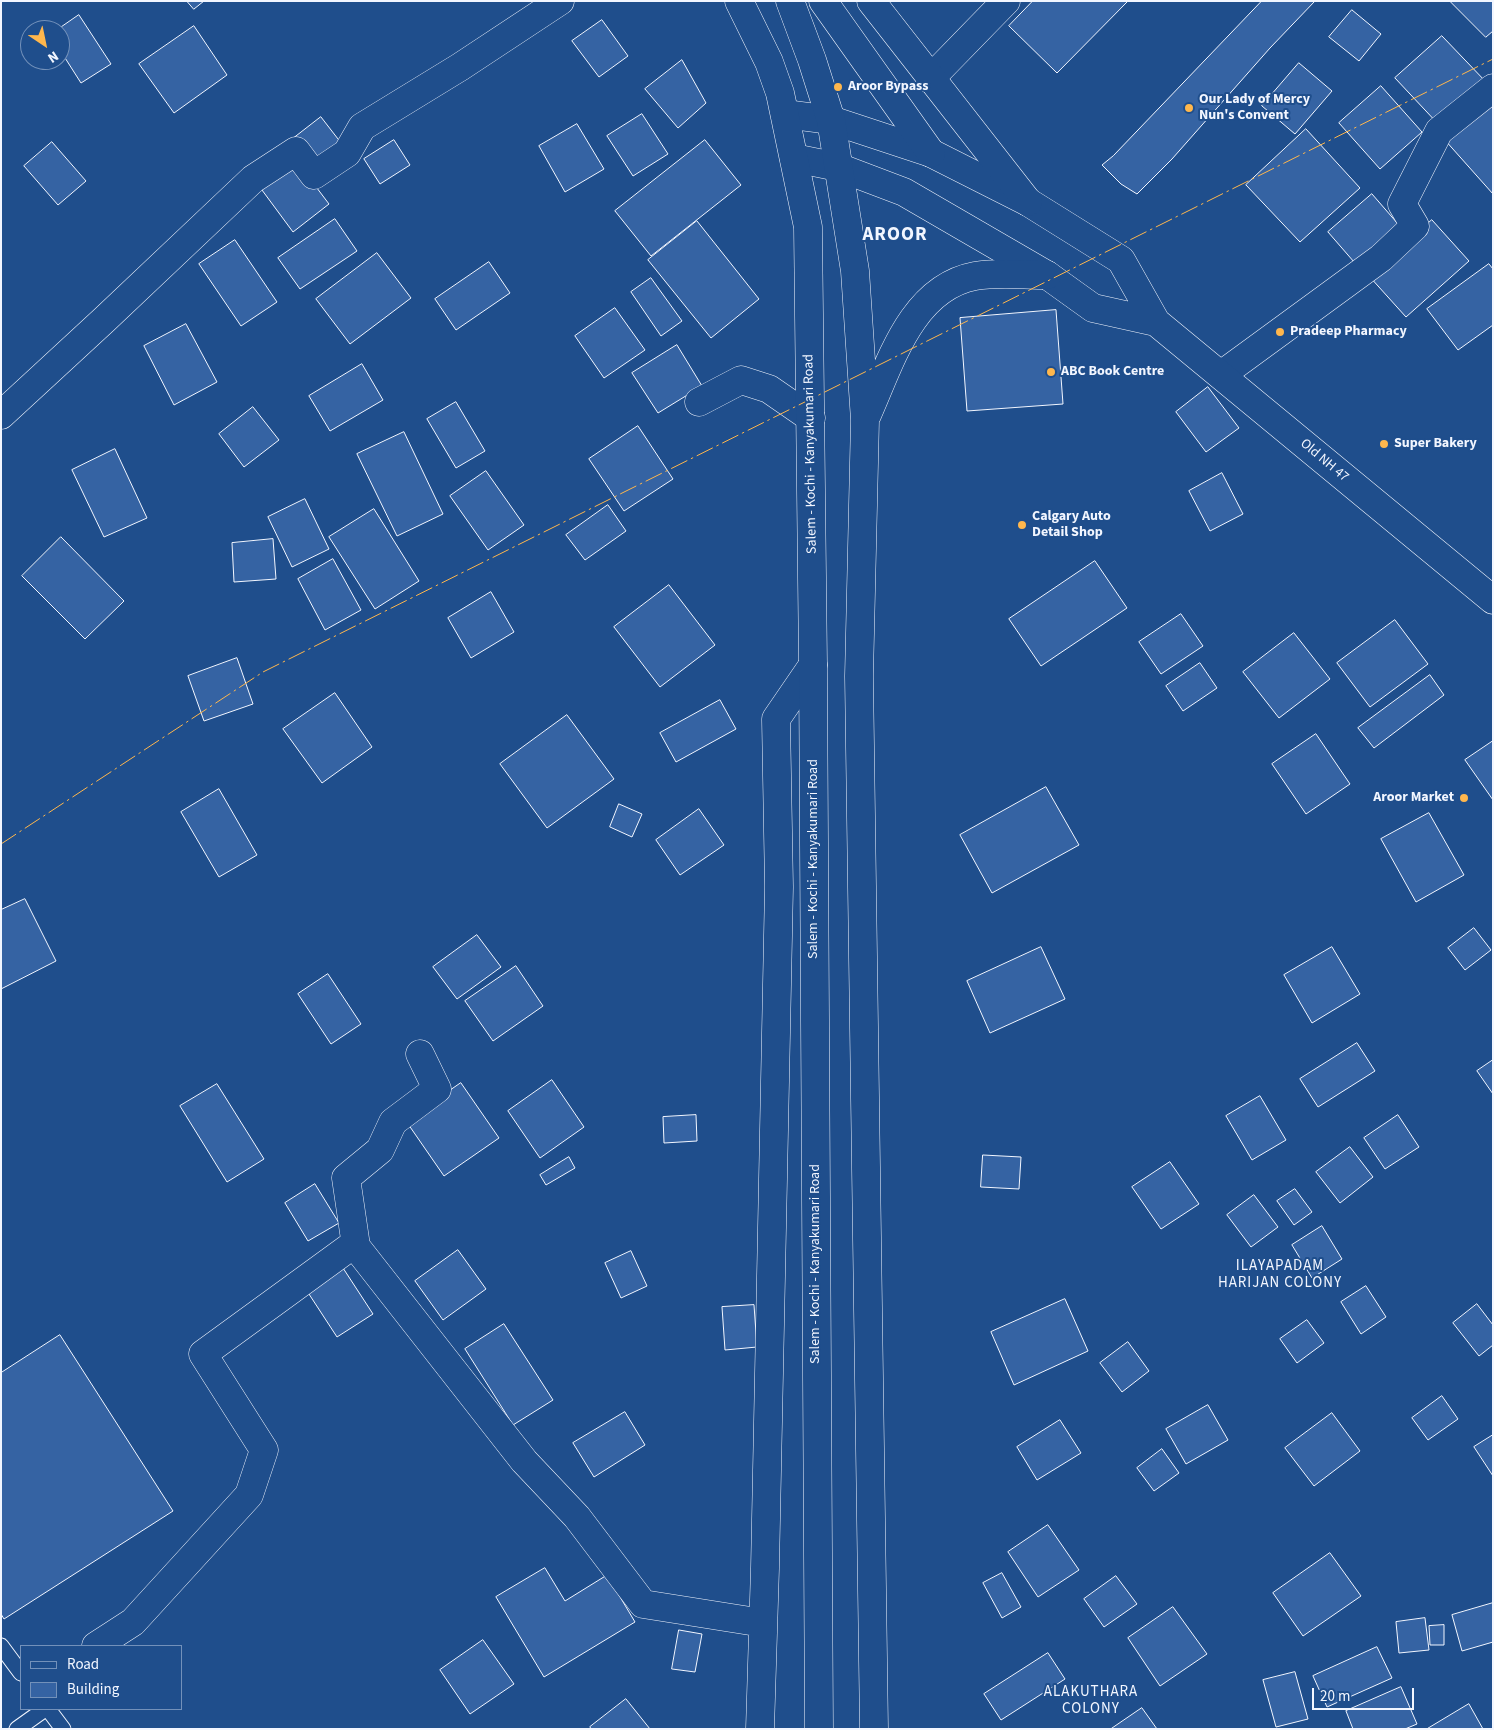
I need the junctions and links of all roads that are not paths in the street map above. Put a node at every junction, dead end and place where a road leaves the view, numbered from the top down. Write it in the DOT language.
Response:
graph roads {
  1 [pos="560,1"];
  2 [pos="739,1"];
  3 [pos="790,1"];
  4 [pos="823,1"];
  5 [pos="871,1"];
  6 [pos="1006,1"];
  7 [pos="930,78"];
  8 [pos="1493,88"];
  9 [pos="785,114"];
  10 [pos="831,120"];
  11 [pos="932,153"];
  12 [pos="794,158"];
  13 [pos="838,167"];
  14 [pos="1028,202"];
  15 [pos="1047,275"];
  16 [pos="1156,322"];
  17 [pos="1221,375"];
  18 [pos="699,402"];
  19 [pos="1,415"];
  20 [pos="811,418"];
  21 [pos="865,420"];
  22 [pos="1493,600"];
  23 [pos="813,665"];
  24 [pos="420,1054"];
  25 [pos="356,1246"];
  26 [pos="763,1623"];
  27 [pos="98,1645"];
  28 [pos="1,1646"];
  29 [pos="20,1672"];
  30 [pos="46,1710"];
  31 [pos="48,1710"];
  32 [pos="18,1729"];
  33 [pos="63,1729"];
  34 [pos="760,1729"];
  35 [pos="819,1729"];
  36 [pos="874,1729"];
  1 -- 19 [label="main road"];
  2 -- 9 [label="main road, Salem - Kochi - Kanyakumari Road"];
  3 -- 10 [label="main road"];
  4 -- 11 [label="main road"];
  5 -- 7 [label="main road"];
  6 -- 7 [label="main road"];
  7 -- 14 [label="main road"];
  8 -- 17 [label="main road"];
  9 -- 10 [label="main road"];
  9 -- 12 [label="main road, Salem - Kochi - Kanyakumari Road"];
  10 -- 11 [label="main road"];
  10 -- 13 [label="main road"];
  11 -- 14 [label="main road"];
  12 -- 13 [label="main road"];
  12 -- 20 [label="main road, Salem - Kochi - Kanyakumari Road"];
  13 -- 15 [label="main road"];
  13 -- 21 [label="main road"];
  14 -- 16 [label="main road"];
  15 -- 16 [label="main road"];
  15 -- 21 [label="main road"];
  16 -- 17 [label="main road, Old NH 47"];
  17 -- 22 [label="main road, Old NH 47"];
  18 -- 20 [label="main road"];
  20 -- 23 [label="main road, Salem - Kochi - Kanyakumari Road"];
  21 -- 36 [label="main road"];
  23 -- 26 [label="main road"];
  23 -- 35 [label="main road, Salem - Kochi - Kanyakumari Road"];
  24 -- 25 [label="main road"];
  25 -- 26 [label="main road"];
  25 -- 27 [label="main road"];
  26 -- 34 [label="main road"];
  28 -- 29 [label="lane"];
  30 -- 32 [label="lane"];
  31 -- 33 [label="lane"];
}
